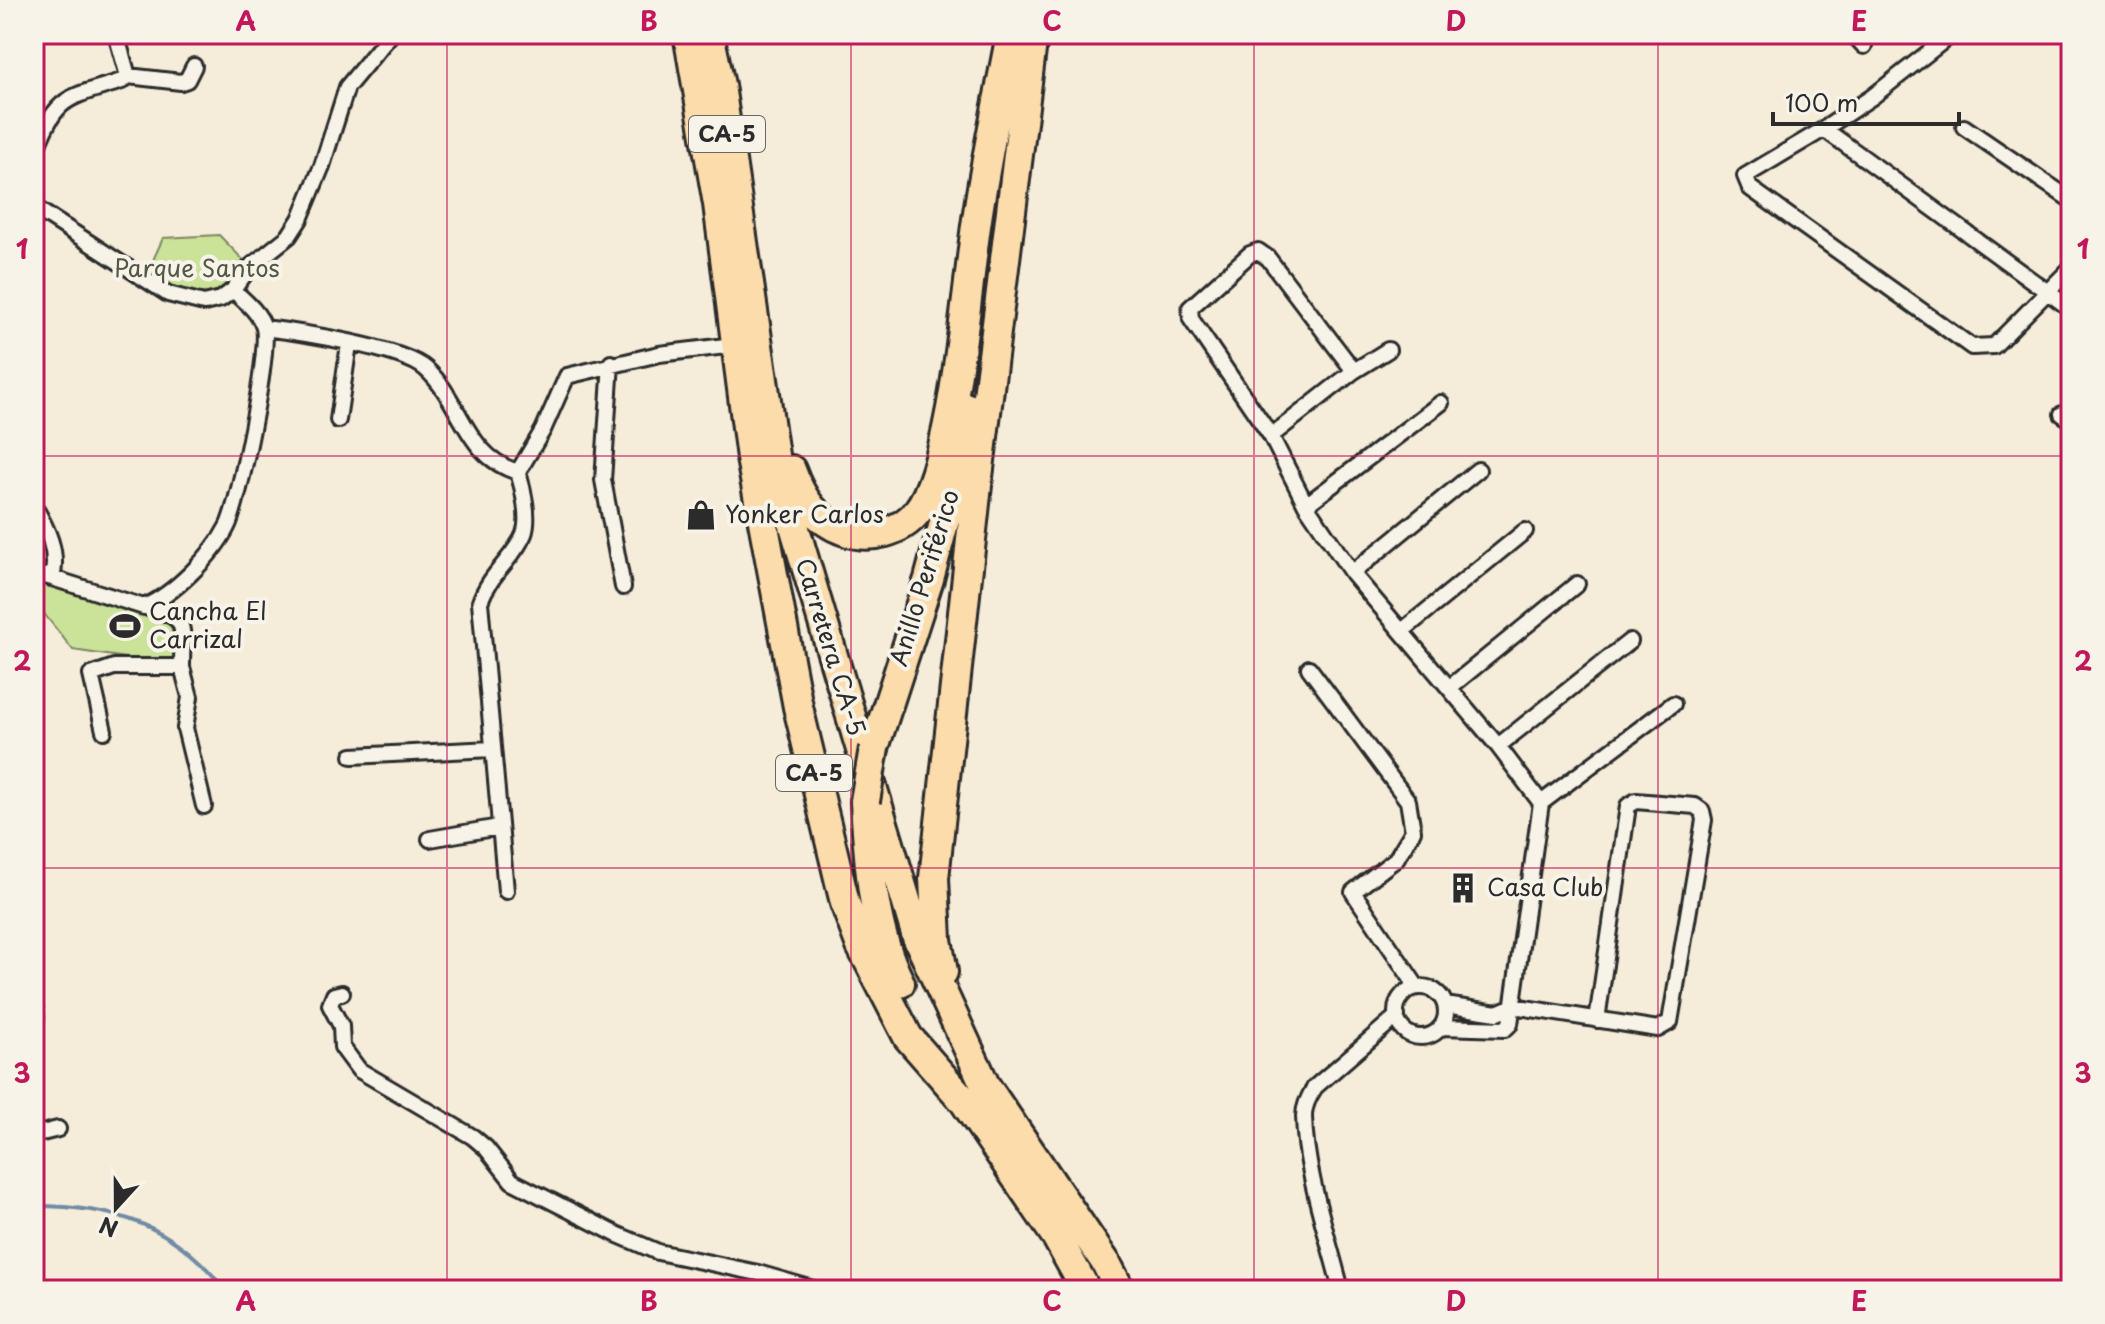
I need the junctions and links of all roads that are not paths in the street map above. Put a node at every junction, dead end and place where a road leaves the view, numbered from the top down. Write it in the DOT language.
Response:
graph roads {
  1 [pos="116,34"];
  2 [pos="391,34"];
  3 [pos="688,34"];
  4 [pos="709,34"];
  5 [pos="1012,34"];
  6 [pos="1033,34"];
  7 [pos="1853,34"];
  8 [pos="1952,34"];
  9 [pos="1864,46"];
  10 [pos="194,66"];
  11 [pos="128,76"];
  12 [pos="1964,127"];
  13 [pos="1824,129"];
  14 [pos="34,155"];
  15 [pos="2071,200"];
  16 [pos="34,207"];
  17 [pos="731,242"];
  18 [pos="2071,268"];
  19 [pos="233,290"];
  20 [pos="2046,291"];
  21 [pos="2071,309"];
  22 [pos="264,328"];
  23 [pos="349,344"];
  24 [pos="734,345"];
  25 [pos="1388,350"];
  26 [pos="611,363"];
  27 [pos="1354,371"];
  28 [pos="1441,403"];
  29 [pos="338,420"];
  30 [pos="1271,436"];
  31 [pos="1478,470"];
  32 [pos="518,472"];
  33 [pos="1306,505"];
  34 [pos="34,506"];
  35 [pos="1525,531"];
  36 [pos="34,573"];
  37 [pos="1352,573"];
  38 [pos="52,578"];
  39 [pos="1577,584"];
  40 [pos="623,587"];
  41 [pos="144,607"];
  42 [pos="1402,631"];
  43 [pos="1630,641"];
  44 [pos="182,667"];
  45 [pos="1309,668"];
  46 [pos="1449,688"];
  47 [pos="1673,704"];
  48 [pos="104,731"];
  49 [pos="1498,746"];
  50 [pos="492,749"];
  51 [pos="352,756"];
  52 [pos="1541,803"];
  53 [pos="204,806"];
  54 [pos="499,827"];
  55 [pos="430,839"];
  56 [pos="506,891"];
  57 [pos="1417,987"];
  58 [pos="342,993"];
  59 [pos="948,1000"];
  60 [pos="1445,1005"];
  61 [pos="1513,1006"];
  62 [pos="1397,1016"];
  63 [pos="1597,1020"];
  64 [pos="1442,1027"];
  65 [pos="964,1101"];
  66 [pos="58,1129"];
  67 [pos="34,1135"];
  68 [pos="817,1290"];
  69 [pos="1086,1290"];
  70 [pos="1120,1290"];
  71 [pos="1341,1290"];
  1 -- 11 [label="street"];
  2 -- 19 [label="street"];
  3 -- 17 [label="highway, CA-5"];
  4 -- 17 [label="highway, CA-5"];
  5 -- 17 [label="highway"];
  5 -- 65 [label="highway, Anillo Periférico, bridge"];
  6 -- 59 [label="highway, Anillo Periférico"];
  7 -- 9 [label="street"];
  8 -- 13 [label="street"];
  10 -- 11 [label="street"];
  11 -- 14 [label="street"];
  12 -- 15 [label="street"];
  13 -- 20 [label="street"];
  13 -- 20 [label="street"];
  16 -- 19 [label="street"];
  17 -- 24 [label="highway, Carretera CA-5 / CA-5"];
  17 -- 59 [label="highway, Carretera CA-5 / CA-5"];
  18 -- 20 [label="street"];
  19 -- 22 [label="street"];
  20 -- 21 [label="street"];
  22 -- 23 [label="street"];
  22 -- 41 [label="street"];
  23 -- 29 [label="street"];
  23 -- 32 [label="street"];
  24 -- 26 [label="street"];
  24 -- 65 [label="highway, Carretera CA-5 / CA-5"];
  25 -- 27 [label="street"];
  26 -- 32 [label="street"];
  26 -- 40 [label="street"];
  27 -- 30 [label="street"];
  27 -- 30 [label="street"];
  28 -- 33 [label="street"];
  30 -- 33 [label="street"];
  31 -- 37 [label="street"];
  32 -- 50 [label="street"];
  33 -- 37 [label="street"];
  34 -- 38 [label="street"];
  35 -- 42 [label="street"];
  36 -- 38 [label="street"];
  37 -- 42 [label="street"];
  38 -- 41 [label="street"];
  39 -- 46 [label="street"];
  41 -- 44 [label="street"];
  42 -- 46 [label="street"];
  43 -- 49 [label="street"];
  44 -- 48 [label="street"];
  44 -- 53 [label="street"];
  45 -- 57 [label="street"];
  46 -- 49 [label="street"];
  47 -- 52 [label="street"];
  49 -- 52 [label="street"];
  50 -- 51 [label="street"];
  50 -- 54 [label="street"];
  52 -- 61 [label="street"];
  54 -- 55 [label="street"];
  54 -- 56 [label="street"];
  57 -- 60 [label="street"];
  57 -- 62 [label="street"];
  58 -- 68 [label="street"];
  59 -- 70 [label="highway, Carretera CA-5 / CA-5"];
  60 -- 61 [label="street"];
  60 -- 64 [label="street"];
  61 -- 63 [label="street"];
  61 -- 64 [label="street"];
  62 -- 64 [label="street"];
  62 -- 71 [label="street"];
  63 -- 63 [label="street"];
  65 -- 69 [label="highway, Carretera CA-5 / CA-5"];
  66 -- 67 [label="street"];
}
